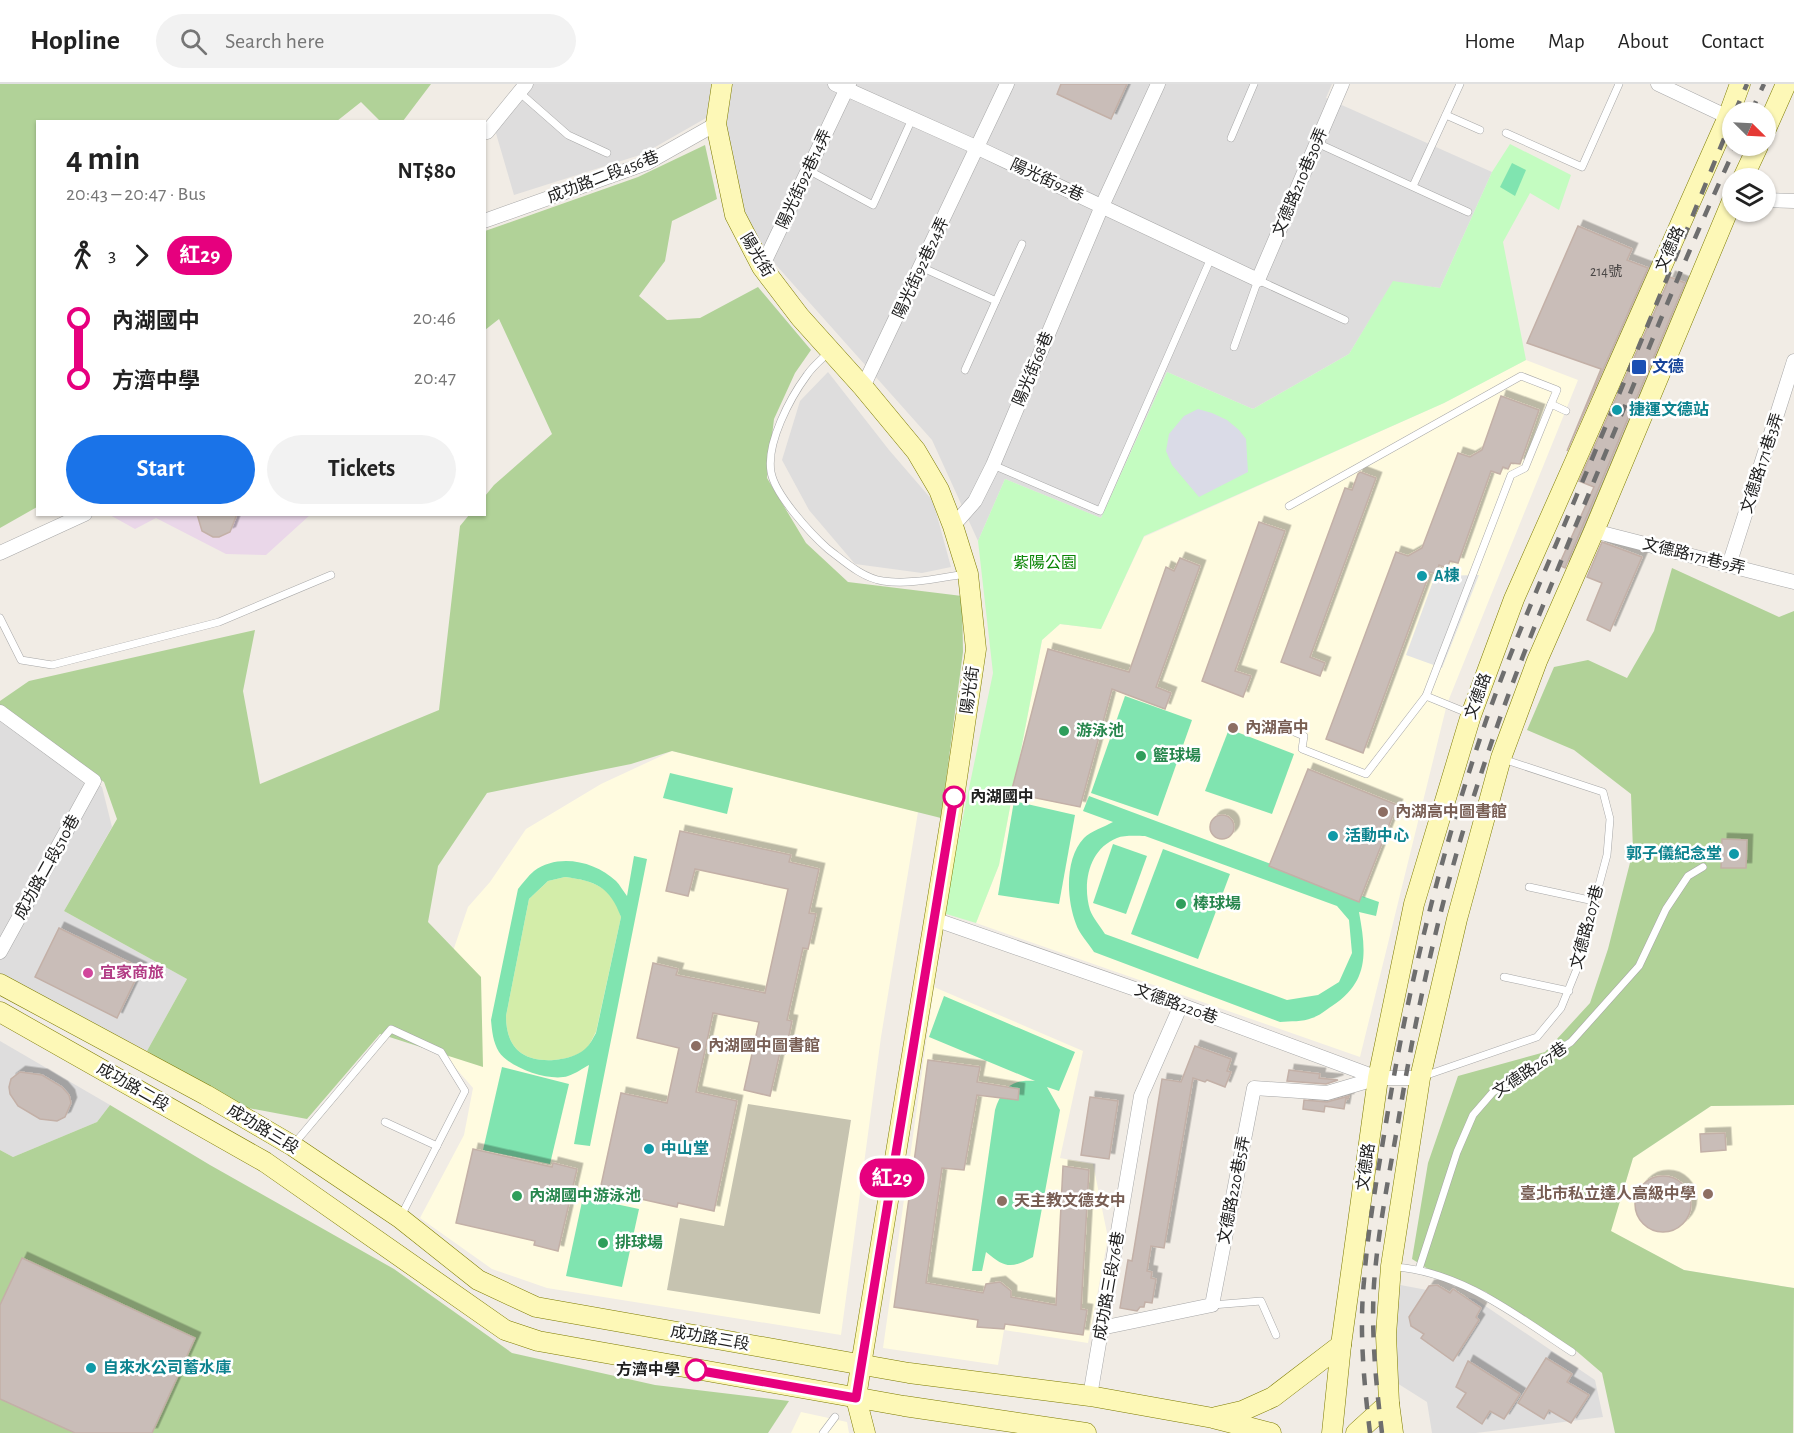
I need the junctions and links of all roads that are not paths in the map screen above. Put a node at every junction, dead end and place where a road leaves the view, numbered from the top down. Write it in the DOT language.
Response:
graph roads {
  1 [pos="722,84"];
  2 [pos="1007,84"];
  3 [pos="1158,84"];
  4 [pos="1254,84"];
  5 [pos="1342,84"];
  6 [pos="1460,84"];
  7 [pos="1619,84"];
  8 [pos="1658,84"];
  9 [pos="1740,84"];
  10 [pos="1786,84"];
  11 [pos="843,86"];
  12 [pos="523,88"];
  13 [pos="1733,102"];
  14 [pos="1776,106"];
  15 [pos="1722,114"];
  16 [pos="1446,115"];
  17 [pos="912,119"];
  18 [pos="716,124"];
  19 [pos="1480,130"];
  20 [pos="1722,131"];
  21 [pos="488,132"];
  22 [pos="1506,133"];
  23 [pos="1231,138"];
  24 [pos="1317,143"];
  25 [pos="978,147"];
  26 [pos="607,153"];
  27 [pos="808,170"];
  28 [pos="1413,186"];
  29 [pos="1776,201"];
  30 [pos="1794,201"];
  31 [pos="1102,206"];
  32 [pos="1467,212"];
  33 [pos="486,220"];
  34 [pos="1723,222"];
  35 [pos="1022,244"];
  36 [pos="1211,258"];
  37 [pos="762,267"];
  38 [pos="921,267"];
  39 [pos="1258,280"];
  40 [pos="996,301"];
  41 [pos="1344,320"];
  42 [pos="1234,347"];
  43 [pos="830,352"];
  44 [pos="1794,361"];
  45 [pos="965,370"];
  46 [pos="863,387"];
  47 [pos="1551,404"];
  48 [pos="1566,411"];
  49 [pos="993,465"];
  50 [pos="1289,506"];
  51 [pos="81,516"];
  52 [pos="953,526"];
  53 [pos="1594,531"];
  54 [pos="0,553"];
  55 [pos="1729,565"];
  56 [pos="968,574"];
  57 [pos="331,575"];
  58 [pos="1794,582"];
  59 [pos="0,618"];
  60 [pos="1426,696"];
  61 [pos="1471,715"];
  62 [pos="2,719"];
  63 [pos="1270,722"];
  64 [pos="1501,758"];
  65 [pos="1703,867"];
  66 [pos="1529,887"];
  67 [pos="1594,901"];
  68 [pos="934,919"];
  69 [pos="0,952"];
  70 [pos="1504,977"];
  71 [pos="0,984"];
  72 [pos="1569,991"];
  73 [pos="1181,1005"];
  74 [pos="0,1012"];
  75 [pos="1378,1078"];
  76 [pos="1420,1078"];
  77 [pos="206,1095"];
  78 [pos="385,1122"];
  79 [pos="292,1146"];
  80 [pos="437,1146"];
  81 [pos="265,1162"];
  82 [pos="400,1218"];
  83 [pos="1391,1266"];
  84 [pos="1419,1269"];
  85 [pos="1212,1305"];
  86 [pos="1101,1328"];
  87 [pos="1276,1335"];
  88 [pos="1341,1345"];
  89 [pos="1572,1352"];
  90 [pos="861,1365"];
  91 [pos="1090,1396"];
  92 [pos="856,1398"];
  93 [pos="1389,1403"];
  94 [pos="835,1417"];
  95 [pos="1214,1418"];
  96 [pos="823,1433"];
  97 [pos="865,1433"];
  98 [pos="1086,1433"];
  99 [pos="1271,1433"];
  100 [pos="1332,1433"];
  101 [pos="1356,1433"];
  102 [pos="1393,1433"];
  1 -- 18 [label="main road, 陽光街"];
  2 -- 25 [label="street, 陽光街92巷24弄"];
  3 -- 31 [label="street, 陽光街68巷"];
  4 -- 23 [label="lane"];
  5 -- 24 [label="street, 文德路210巷30弄"];
  6 -- 16 [label="lane"];
  7 -- 22 [label="lane"];
  8 -- 15 [label="street"];
  9 -- 13 [label="main road, 文德路"];
  10 -- 14 [label="main road"];
  11 -- 17 [label="street, 陽光街92巷"];
  11 -- 27 [label="street, 陽光街92巷14弄"];
  12 -- 21 [label="street"];
  12 -- 26 [label="lane"];
  16 -- 19 [label="lane"];
  16 -- 28 [label="lane"];
  17 -- 25 [label="street, 陽光街92巷"];
  17 -- 27 [label="lane"];
  18 -- 33 [label="street, 成功路二段456巷"];
  18 -- 37 [label="main road, 陽光街"];
  20 -- 61 [label="main road, 文德路"];
  24 -- 28 [label="lane"];
  24 -- 39 [label="street, 文德路210巷30弄"];
  25 -- 31 [label="street, 陽光街92巷"];
  25 -- 38 [label="street, 陽光街92巷24弄"];
  27 -- 37 [label="street, 陽光街92巷14弄"];
  28 -- 32 [label="lane"];
  29 -- 30 [label="street"];
  31 -- 36 [label="street, 陽光街92巷"];
  31 -- 49 [label="street, 陽光街68巷"];
  34 -- 53 [label="main road"];
  35 -- 40 [label="lane"];
  36 -- 39 [label="street, 陽光街92巷"];
  36 -- 49 [label="lane"];
  37 -- 43 [label="main road, 陽光街"];
  38 -- 40 [label="lane"];
  38 -- 46 [label="street, 陽光街92巷24弄"];
  39 -- 41 [label="lane"];
  39 -- 42 [label="lane"];
  40 -- 45 [label="lane"];
  43 -- 46 [label="main road, 陽光街"];
  43 -- 56 [label="lane"];
  44 -- 55 [label="street, 文德路171巷3弄"];
  46 -- 52 [label="main road, 陽光街"];
  47 -- 48 [label="lane"];
  47 -- 50 [label="lane"];
  47 -- 60 [label="lane"];
  49 -- 52 [label="street, 陽光街68巷"];
  51 -- 54 [label="street"];
  52 -- 56 [label="main road, 陽光街"];
  53 -- 55 [label="street, 文德路171巷9弄"];
  53 -- 64 [label="main road"];
  55 -- 58 [label="street, 文德路171巷9弄"];
  56 -- 68 [label="main road, 陽光街"];
  57 -- 59 [label="lane"];
  60 -- 61 [label="lane"];
  60 -- 63 [label="lane"];
  61 -- 75 [label="main road, 文德路"];
  62 -- 69 [label="street, 成功路二段510巷"];
  64 -- 67 [label="lane, 文德路207巷"];
  64 -- 76 [label="main road"];
  65 -- 84 [label="lane, 文德路267巷"];
  66 -- 67 [label="lane"];
  67 -- 72 [label="lane, 文德路207巷"];
  68 -- 73 [label="street, 文德路220巷"];
  68 -- 90 [label="main road, 陽光街"];
  70 -- 72 [label="lane"];
  71 -- 77 [label="main road, 成功路二段"];
  72 -- 76 [label="lane, 文德路207巷"];
  73 -- 75 [label="street, 文德路220巷"];
  73 -- 86 [label="street, 成功路三段76巷"];
  74 -- 81 [label="main road, 成功路二段"];
  75 -- 76 [label="street, 文德路220巷"];
  75 -- 85 [label="street, 文德路220巷5弄"];
  75 -- 88 [label="main road, 文德路"];
  76 -- 83 [label="main road"];
  77 -- 79 [label="main road, 成功路三段"];
  78 -- 80 [label="lane"];
  79 -- 80 [label="lane"];
  79 -- 82 [label="main road, 成功路三段"];
  80 -- 82 [label="lane"];
  81 -- 92 [label="main road, 成功路三段"];
  82 -- 90 [label="main road, 成功路三段"];
  83 -- 84 [label="lane"];
  83 -- 93 [label="main road"];
  84 -- 89 [label="lane"];
  85 -- 86 [label="street"];
  85 -- 87 [label="lane"];
  86 -- 91 [label="street, 成功路三段76巷"];
  88 -- 95 [label="main road"];
  88 -- 100 [label="main road, 文德路"];
  90 -- 91 [label="main road, 成功路三段"];
  90 -- 92 [label="main road, 陽光街"];
  91 -- 95 [label="main road, 成功路三段"];
  92 -- 97 [label="main road"];
  92 -- 98 [label="main road, 成功路三段"];
  93 -- 101 [label="main road"];
  93 -- 102 [label="main road"];
  94 -- 96 [label="lane"];
  95 -- 99 [label="main road, 成功路三段"];
}
